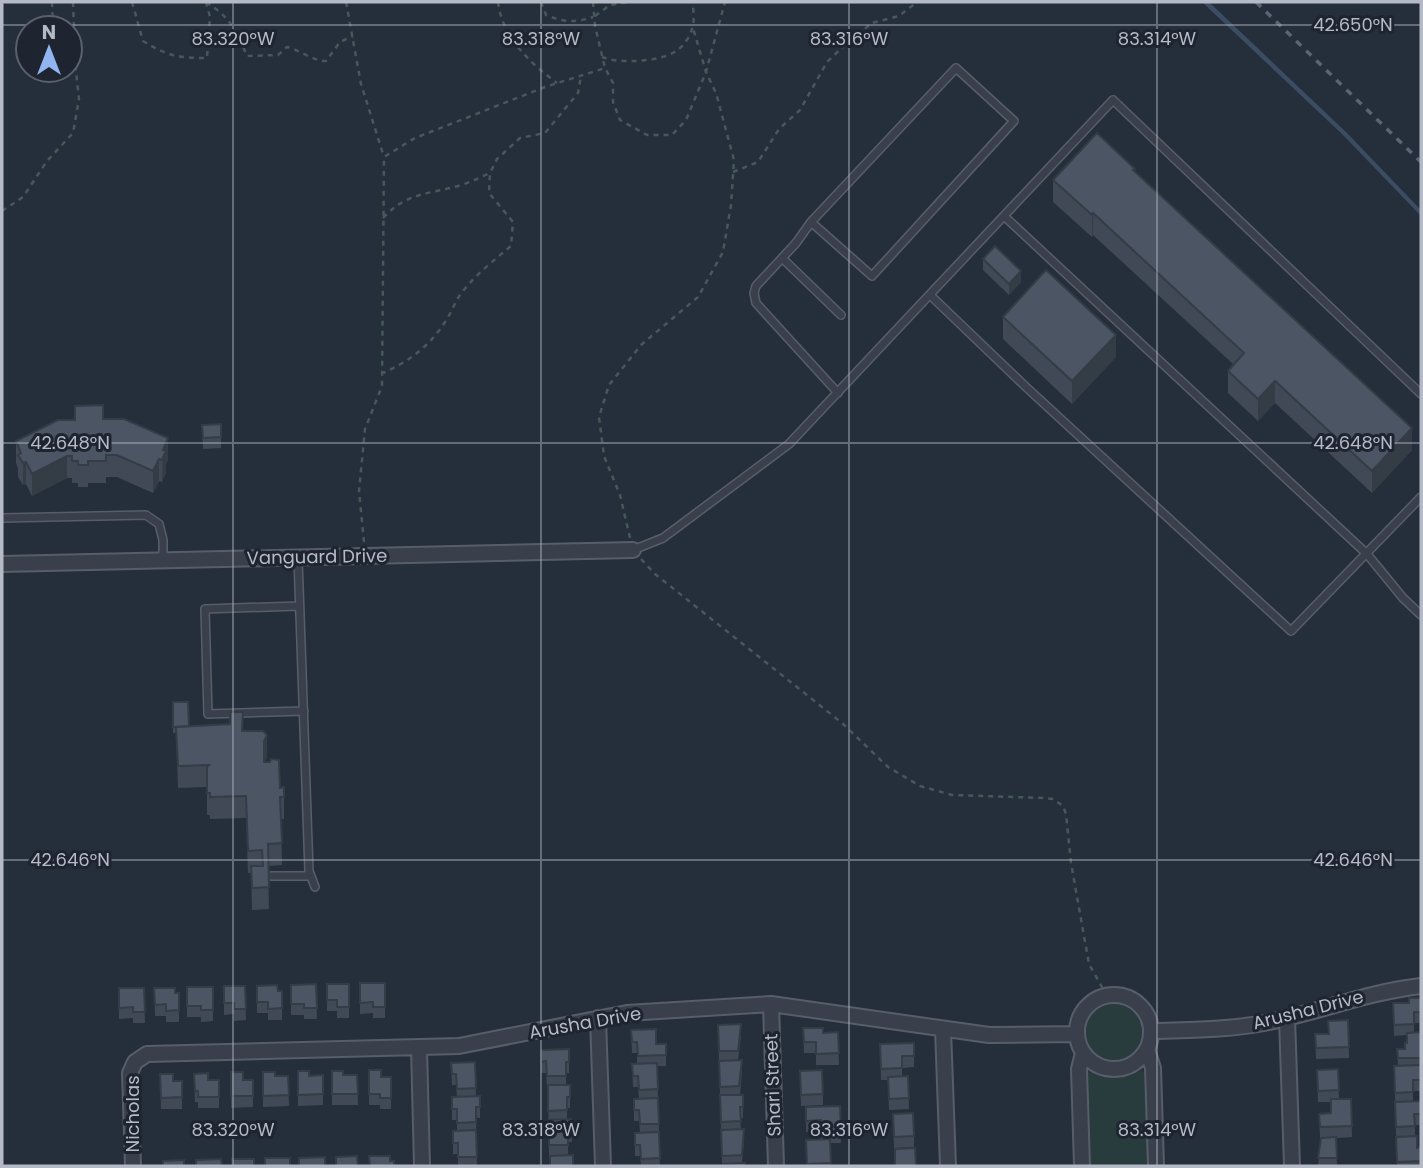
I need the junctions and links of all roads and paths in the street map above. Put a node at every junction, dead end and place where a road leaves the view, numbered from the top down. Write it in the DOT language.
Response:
graph roads {
  1 [pos="132,2"];
  2 [pos="206,2"];
  3 [pos="346,2"];
  4 [pos="498,2"];
  5 [pos="541,2"];
  6 [pos="593,2"];
  7 [pos="630,2"];
  8 [pos="692,2"];
  9 [pos="726,2"];
  10 [pos="917,2"];
  11 [pos="594,17"];
  12 [pos="693,28"];
  13 [pos="353,36"];
  14 [pos="602,58"];
  15 [pos="605,68"];
  16 [pos="706,72"];
  17 [pos="582,76"];
  18 [pos="557,83"];
  19 [pos="77,84"];
  20 [pos="384,158"];
  21 [pos="733,172"];
  22 [pos="490,173"];
  23 [pos="2,211"];
  24 [pos="1004,216"];
  25 [pos="383,218"];
  26 [pos="811,222"];
  27 [pos="782,258"];
  28 [pos="930,295"];
  29 [pos="841,315"];
  30 [pos="382,374"];
  31 [pos="838,393"];
  32 [pos="1421,394"];
  33 [pos="1421,497"];
  34 [pos="2,519"];
  35 [pos="633,550"];
  36 [pos="1367,554"];
  37 [pos="366,556"];
  38 [pos="298,557"];
  39 [pos="163,560"];
  40 [pos="2,564"];
  41 [pos="299,606"];
  42 [pos="1421,615"];
  43 [pos="304,711"];
  44 [pos="271,876"];
  45 [pos="311,876"];
  46 [pos="315,887"];
  47 [pos="1421,986"];
  48 [pos="1107,996"];
  49 [pos="771,1004"];
  50 [pos="598,1018"];
  51 [pos="1287,1018"];
  52 [pos="943,1029"];
  53 [pos="1152,1031"];
  54 [pos="1077,1034"];
  55 [pos="419,1048"];
  56 [pos="1147,1050"];
  57 [pos="1083,1053"];
  58 [pos="135,1062"];
  59 [pos="133,1166"];
  60 [pos="422,1166"];
  61 [pos="604,1166"];
  62 [pos="776,1166"];
  63 [pos="947,1166"];
  64 [pos="1082,1166"];
  65 [pos="1156,1166"];
  66 [pos="1292,1166"];
  1 -- 2 [label="path"];
  2 -- 13 [label="path"];
  3 -- 13 [label="path"];
  4 -- 18 [label="path"];
  5 -- 11 [label="path"];
  6 -- 11 [label="path"];
  7 -- 11 [label="path"];
  8 -- 12 [label="path"];
  9 -- 16 [label="path"];
  10 -- 21 [label="path"];
  11 -- 14 [label="path"];
  12 -- 14 [label="path"];
  12 -- 16 [label="path"];
  13 -- 20 [label="path"];
  14 -- 15 [label="path"];
  15 -- 16 [label="path"];
  15 -- 17 [label="path"];
  16 -- 21 [label="path"];
  17 -- 18 [label="path"];
  17 -- 22 [label="path"];
  18 -- 20 [label="path"];
  19 -- 23 [label="path"];
  20 -- 25 [label="path"];
  21 -- 35 [label="path"];
  22 -- 25 [label="path"];
  22 -- 30 [label="path"];
  24 -- 28 [label="lane"];
  24 -- 32 [label="lane"];
  24 -- 36 [label="lane"];
  25 -- 30 [label="path"];
  26 -- 26 [label="lane"];
  26 -- 27 [label="lane"];
  27 -- 29 [label="lane"];
  27 -- 31 [label="lane"];
  28 -- 31 [label="lane"];
  28 -- 36 [label="lane"];
  30 -- 37 [label="path"];
  31 -- 35 [label="lane"];
  33 -- 36 [label="lane"];
  34 -- 39 [label="lane"];
  35 -- 37 [label="street, Vanguard Drive"];
  35 -- 48 [label="path"];
  36 -- 42 [label="lane"];
  37 -- 38 [label="street, Vanguard Drive"];
  38 -- 39 [label="street, Vanguard Drive"];
  38 -- 41 [label="lane"];
  39 -- 40 [label="street, Vanguard Drive"];
  41 -- 43 [label="lane"];
  41 -- 43 [label="lane"];
  43 -- 45 [label="lane"];
  44 -- 45 [label="lane"];
  45 -- 46 [label="lane"];
  47 -- 51 [label="street, Arusha Drive"];
  48 -- 53 [label="street"];
  48 -- 54 [label="street"];
  49 -- 50 [label="street, Arusha Drive"];
  49 -- 52 [label="street, Arusha Drive"];
  49 -- 62 [label="street, Shari Street"];
  50 -- 55 [label="street, Arusha Drive"];
  50 -- 61 [label="street"];
  51 -- 53 [label="street, Arusha Drive"];
  51 -- 66 [label="street"];
  52 -- 54 [label="street, Arusha Drive"];
  52 -- 63 [label="street"];
  53 -- 56 [label="street"];
  54 -- 57 [label="street"];
  55 -- 58 [label="street, Arusha Drive"];
  55 -- 60 [label="street"];
  56 -- 57 [label="street"];
  56 -- 65 [label="street"];
  57 -- 64 [label="street"];
  58 -- 59 [label="street, Nicholas"];
}
